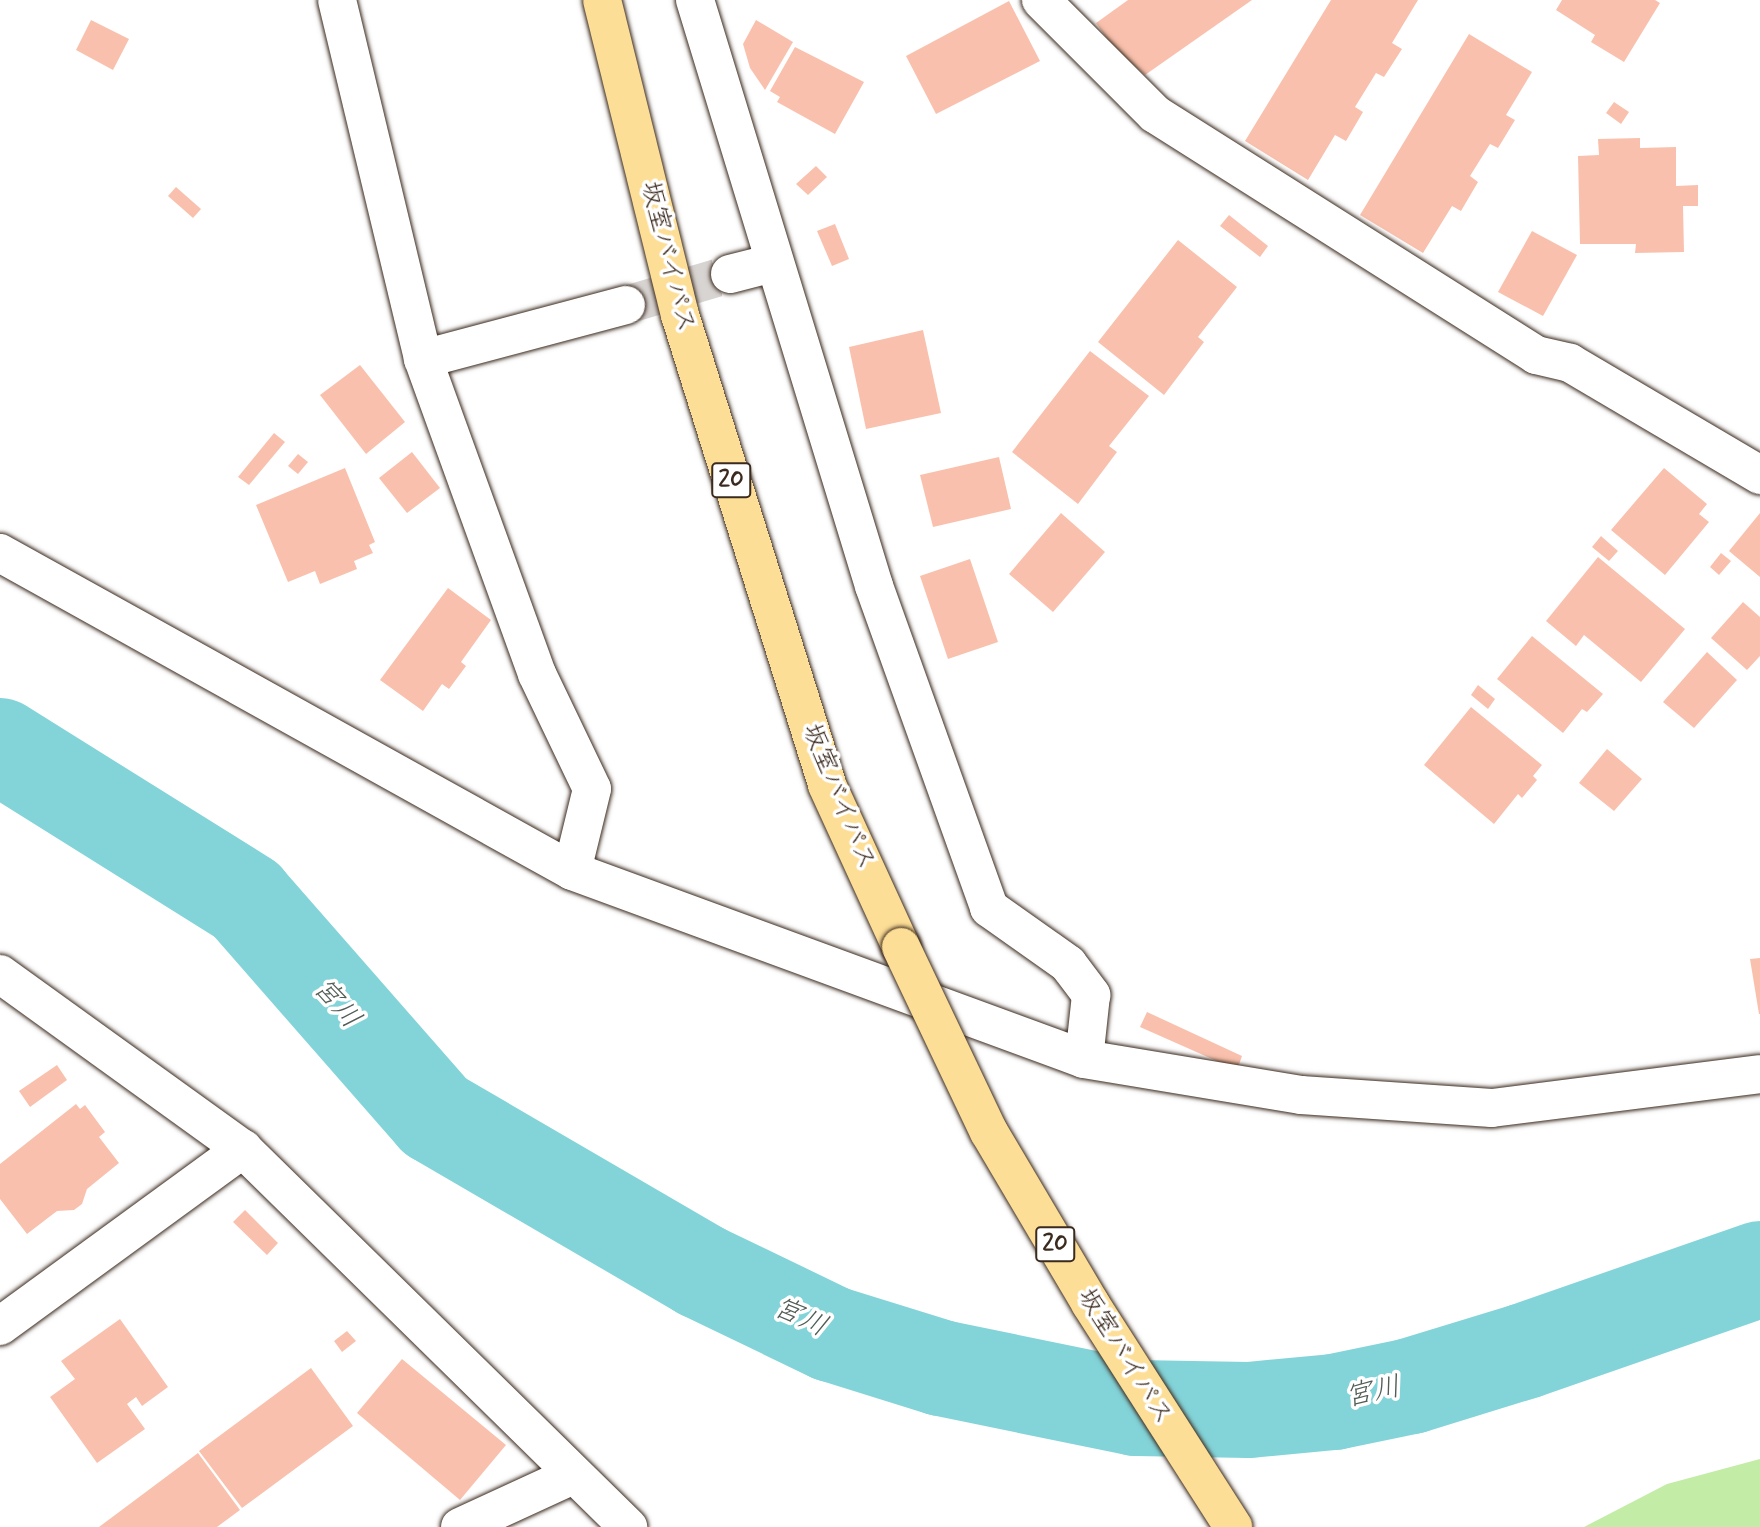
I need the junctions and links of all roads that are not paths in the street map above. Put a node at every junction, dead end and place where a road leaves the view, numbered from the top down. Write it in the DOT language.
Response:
graph roads {
  1 [pos="337,0"];
  2 [pos="602,0"];
  3 [pos="695,0"];
  4 [pos="1041,0"];
  5 [pos="774,263"];
  6 [pos="730,274"];
  7 [pos="625,305"];
  8 [pos="423,359"];
  9 [pos="1760,475"];
  10 [pos="0,553"];
  11 [pos="572,871"];
  12 [pos="0,974"];
  13 [pos="1084,1059"];
  14 [pos="1760,1074"];
  15 [pos="243,1149"];
  16 [pos="0,1325"];
  17 [pos="571,1476"];
  18 [pos="460,1527"];
  19 [pos="628,1527"];
  20 [pos="1233,1527"];
  1 -- 8 [label="street"];
  2 -- 20 [label="highway, 坂室バイパス / 20, bridge"];
  3 -- 5 [label="street"];
  4 -- 9 [label="street"];
  5 -- 6 [label="street"];
  5 -- 13 [label="street"];
  7 -- 8 [label="street"];
  8 -- 11 [label="street"];
  10 -- 11 [label="street"];
  11 -- 13 [label="street"];
  12 -- 15 [label="street"];
  13 -- 14 [label="street"];
  15 -- 16 [label="street"];
  15 -- 17 [label="street"];
  17 -- 18 [label="street"];
  17 -- 19 [label="street"];
}
